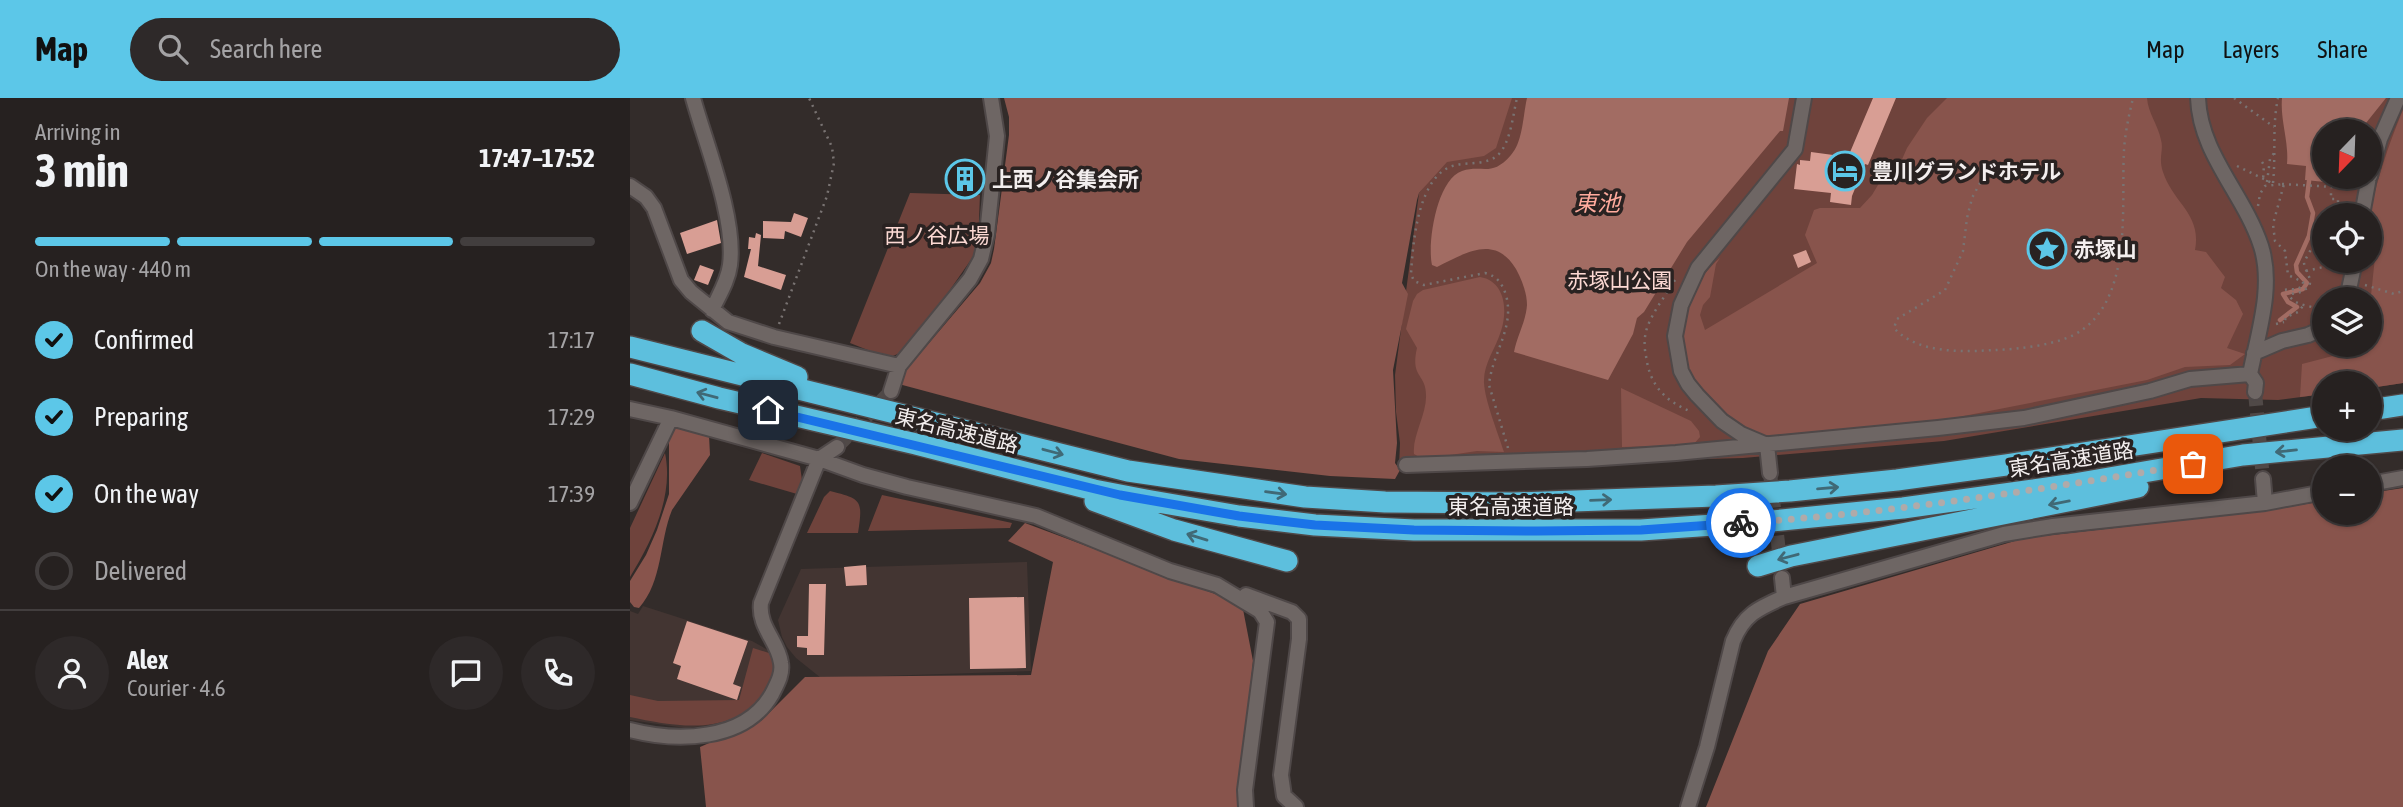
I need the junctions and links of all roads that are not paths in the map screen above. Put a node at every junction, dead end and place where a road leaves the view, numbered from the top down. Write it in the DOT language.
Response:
graph roads {
  1 [pos="693,98"];
  2 [pos="991,98"];
  3 [pos="1804,98"];
  4 [pos="2198,98"];
  5 [pos="2398,98"];
  6 [pos="2382,134"];
  7 [pos="630,186"];
  8 [pos="712,310"];
  9 [pos="702,331"];
  10 [pos="2312,333"];
  11 [pos="630,347"];
  12 [pos="2254,352"];
  13 [pos="899,366"];
  14 [pos="630,374"];
  15 [pos="2250,374"];
  16 [pos="891,391"];
  17 [pos="2255,392"];
  18 [pos="860,404"];
  19 [pos="2403,405"];
  20 [pos="2382,408"];
  21 [pos="630,409"];
  22 [pos="671,418"];
  23 [pos="2312,418"];
  24 [pos="2403,440"];
  25 [pos="1767,445"];
  26 [pos="837,447"];
  27 [pos="2243,455"];
  28 [pos="818,460"];
  29 [pos="997,465"];
  30 [pos="1406,465"];
  31 [pos="1770,473"];
  32 [pos="2403,478"];
  33 [pos="2263,479"];
  34 [pos="2382,482"];
  35 [pos="2312,494"];
  36 [pos="630,503"];
  37 [pos="2265,503"];
  38 [pos="1287,561"];
  39 [pos="1758,566"];
  40 [pos="1782,578"];
  41 [pos="1217,585"];
  42 [pos="1784,597"];
  43 [pos="630,730"];
  44 [pos="1246,807"];
  45 [pos="1296,807"];
  46 [pos="1688,807"];
  1 -- 8 [label="street"];
  2 -- 13 [label="street"];
  3 -- 25 [label="street"];
  4 -- 12 [label="street"];
  5 -- 6 [label="street"];
  7 -- 8 [label="street"];
  8 -- 13 [label="street"];
  9 -- 18 [label="highway"];
  10 -- 12 [label="street"];
  11 -- 18 [label="highway, 東名高速道路"];
  12 -- 15 [label="street"];
  13 -- 16 [label="street"];
  29 -- 14 [label="highway, 東名高速道路, one-way"];
  15 -- 17 [label="street"];
  15 -- 25 [label="street"];
  18 -- 23 [label="highway, 東名高速道路, one-way"];
  19 -- 20 [label="highway"];
  21 -- 22 [label="street"];
  22 -- 28 [label="street"];
  22 -- 36 [label="street"];
  24 -- 27 [label="highway, 東名高速道路, one-way"];
  25 -- 30 [label="street"];
  25 -- 31 [label="street"];
  26 -- 28 [label="street"];
  27 -- 29 [label="highway, 東名高速道路"];
  27 -- 39 [label="highway, one-way"];
  28 -- 41 [label="street"];
  28 -- 43 [label="street"];
  38 -- 29 [label="highway, one-way"];
  32 -- 34 [label="street"];
  33 -- 37 [label="street"];
  35 -- 37 [label="street"];
  37 -- 42 [label="street"];
  40 -- 42 [label="street"];
  41 -- 44 [label="street"];
  41 -- 45 [label="street"];
  42 -- 46 [label="street"];
}
